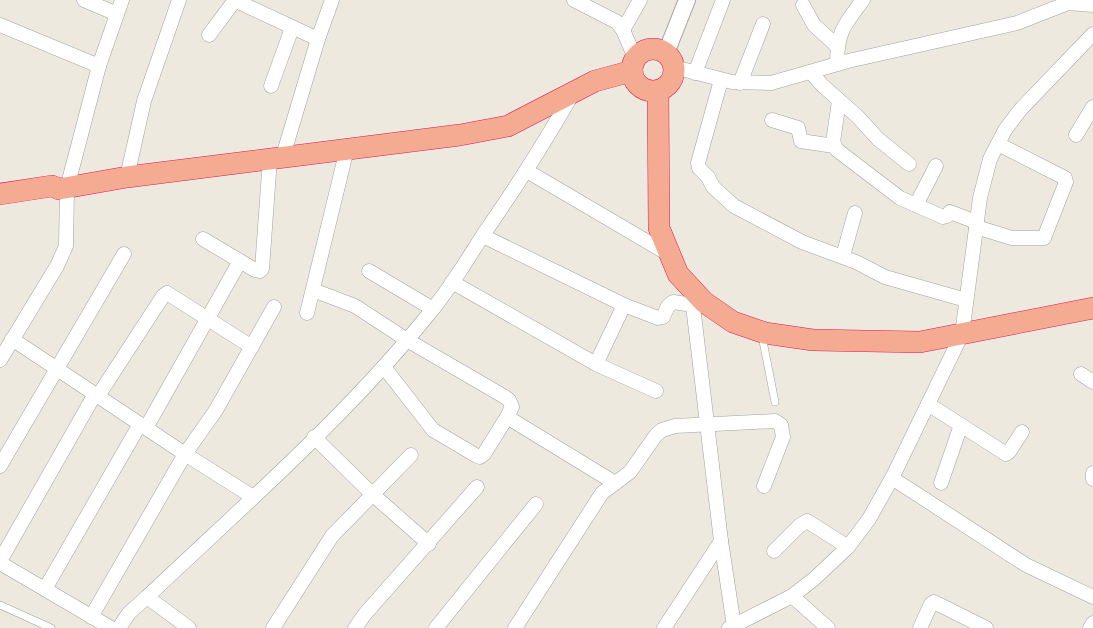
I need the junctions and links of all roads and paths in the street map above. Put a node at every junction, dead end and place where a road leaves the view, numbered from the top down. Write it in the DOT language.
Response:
graph roads {
  1 [pos="84,0"];
  2 [pos="122,0"];
  3 [pos="179,0"];
  4 [pos="235,0"];
  5 [pos="332,0"];
  6 [pos="574,0"];
  7 [pos="640,0"];
  8 [pos="687,0"];
  9 [pos="723,0"];
  10 [pos="863,0"];
  11 [pos="803,5"];
  12 [pos="1093,5"];
  13 [pos="117,14"];
  14 [pos="763,24"];
  15 [pos="0,25"];
  16 [pos="292,28"];
  17 [pos="623,30"];
  18 [pos="1093,34"];
  19 [pos="209,35"];
  20 [pos="318,39"];
  21 [pos="837,46"];
  22 [pos="1087,51"];
  23 [pos="670,60"];
  24 [pos="837,64"];
  25 [pos="633,65"];
  26 [pos="99,66"];
  27 [pos="811,72"];
  28 [pos="695,73"];
  29 [pos="721,80"];
  30 [pos="740,82"];
  31 [pos="271,86"];
  32 [pos="576,89"];
  33 [pos="658,91"];
  34 [pos="839,100"];
  35 [pos="1093,107"];
  36 [pos="772,120"];
  37 [pos="1076,135"];
  38 [pos="998,144"];
  39 [pos="834,146"];
  40 [pos="347,149"];
  41 [pos="276,157"];
  42 [pos="909,164"];
  43 [pos="936,166"];
  44 [pos="527,171"];
  45 [pos="127,177"];
  46 [pos="63,188"];
  47 [pos="0,194"];
  48 [pos="0,205"];
  49 [pos="916,205"];
  50 [pos="855,213"];
  51 [pos="976,225"];
  52 [pos="483,236"];
  53 [pos="203,239"];
  54 [pos="124,254"];
  55 [pos="670,255"];
  56 [pos="843,256"];
  57 [pos="240,261"];
  58 [pos="369,271"];
  59 [pos="453,282"];
  60 [pos="313,290"];
  61 [pos="692,297"];
  62 [pos="966,300"];
  63 [pos="624,305"];
  64 [pos="274,307"];
  65 [pos="1093,308"];
  66 [pos="433,309"];
  67 [pos="307,313"];
  68 [pos="207,319"];
  69 [pos="761,332"];
  70 [pos="962,334"];
  71 [pos="12,339"];
  72 [pos="407,340"];
  73 [pos="252,347"];
  74 [pos="0,360"];
  75 [pos="596,364"];
  76 [pos="384,367"];
  77 [pos="58,368"];
  78 [pos="1081,374"];
  79 [pos="1093,382"];
  80 [pos="656,391"];
  81 [pos="97,395"];
  82 [pos="775,402"];
  83 [pos="928,404"];
  84 [pos="507,417"];
  85 [pos="708,425"];
  86 [pos="961,425"];
  87 [pos="143,426"];
  88 [pos="1022,432"];
  89 [pos="314,437"];
  90 [pos="185,454"];
  91 [pos="411,455"];
  92 [pos="0,466"];
  93 [pos="1093,473"];
  94 [pos="892,478"];
  95 [pos="1093,479"];
  96 [pos="615,483"];
  97 [pos="941,483"];
  98 [pos="764,486"];
  99 [pos="477,487"];
  100 [pos="371,493"];
  101 [pos="253,497"];
  102 [pos="536,504"];
  103 [pos="721,541"];
  104 [pos="429,544"];
  105 [pos="848,547"];
  106 [pos="774,551"];
  107 [pos="0,562"];
  108 [pos="45,589"];
  109 [pos="792,596"];
  110 [pos="147,597"];
  111 [pos="1093,597"];
  112 [pos="0,605"];
  113 [pos="91,616"];
  114 [pos="753,622"];
  115 [pos="1093,622"];
  116 [pos="732,627"];
  117 [pos="51,628"];
  118 [pos="111,628"];
  119 [pos="119,628"];
  120 [pos="189,628"];
  121 [pos="273,628"];
  122 [pos="355,628"];
  123 [pos="436,628"];
  124 [pos="515,628"];
  125 [pos="664,628"];
  126 [pos="828,628"];
  127 [pos="920,628"];
  128 [pos="986,628"];
  129 [pos="1090,628"];
  1 -- 13 [label="street"];
  2 -- 13 [label="street"];
  3 -- 45 [label="street"];
  4 -- 16 [label="street"];
  4 -- 19 [label="street"];
  5 -- 20 [label="street"];
  6 -- 17 [label="street"];
  7 -- 17 [label="street"];
  8 -- 23 [label="street"];
  9 -- 28 [label="street"];
  10 -- 21 [label="street"];
  11 -- 21 [label="street"];
  12 -- 24 [label="street"];
  13 -- 26 [label="street"];
  14 -- 30 [label="street"];
  15 -- 26 [label="street"];
  16 -- 20 [label="street"];
  16 -- 31 [label="street"];
  17 -- 25 [label="street"];
  18 -- 22 [label="street"];
  20 -- 41 [label="street"];
  21 -- 24 [label="street"];
  22 -- 38 [label="street"];
  23 -- 25 [label="highway"];
  23 -- 28 [label="street"];
  23 -- 33 [label="highway"];
  24 -- 27 [label="street"];
  25 -- 32 [label="highway"];
  25 -- 33 [label="highway"];
  26 -- 46 [label="street"];
  27 -- 30 [label="street"];
  27 -- 34 [label="street"];
  28 -- 29 [label="street"];
  29 -- 30 [label="street"];
  29 -- 56 [label="street"];
  32 -- 40 [label="highway"];
  32 -- 44 [label="street"];
  33 -- 55 [label="highway"];
  34 -- 39 [label="street"];
  34 -- 42 [label="street"];
  35 -- 37 [label="street"];
  36 -- 39 [label="street"];
  38 -- 51 [label="street"];
  38 -- 51 [label="street"];
  39 -- 49 [label="street"];
  40 -- 41 [label="highway"];
  40 -- 60 [label="street"];
  41 -- 45 [label="highway"];
  41 -- 57 [label="street"];
  43 -- 49 [label="street"];
  44 -- 52 [label="street"];
  44 -- 55 [label="street"];
  45 -- 46 [label="highway"];
  46 -- 47 [label="highway"];
  46 -- 48 [label="highway"];
  46 -- 71 [label="street"];
  49 -- 51 [label="street"];
  50 -- 56 [label="street"];
  51 -- 62 [label="street"];
  52 -- 59 [label="street"];
  52 -- 63 [label="street"];
  53 -- 57 [label="street"];
  54 -- 77 [label="street"];
  55 -- 61 [label="highway"];
  56 -- 62 [label="street"];
  57 -- 68 [label="street"];
  58 -- 66 [label="street"];
  59 -- 66 [label="street"];
  59 -- 75 [label="street"];
  60 -- 67 [label="street"];
  60 -- 72 [label="street"];
  61 -- 63 [label="street"];
  61 -- 69 [label="highway"];
  61 -- 85 [label="street"];
  62 -- 70 [label="street"];
  63 -- 75 [label="street"];
  64 -- 73 [label="street"];
  65 -- 70 [label="highway"];
  66 -- 72 [label="street"];
  68 -- 73 [label="street"];
  68 -- 81 [label="street"];
  68 -- 87 [label="street"];
  69 -- 70 [label="highway"];
  69 -- 82 [label="lane"];
  70 -- 83 [label="street"];
  71 -- 74 [label="street"];
  71 -- 77 [label="street"];
  72 -- 76 [label="street"];
  72 -- 84 [label="street"];
  73 -- 90 [label="street"];
  75 -- 80 [label="street"];
  76 -- 84 [label="street"];
  76 -- 89 [label="street"];
  77 -- 81 [label="street"];
  77 -- 92 [label="street"];
  78 -- 79 [label="street"];
  81 -- 87 [label="street"];
  81 -- 107 [label="street"];
  83 -- 86 [label="street"];
  83 -- 94 [label="street"];
  84 -- 96 [label="street"];
  85 -- 96 [label="street"];
  85 -- 98 [label="street"];
  85 -- 103 [label="street"];
  86 -- 88 [label="street"];
  86 -- 97 [label="street"];
  87 -- 90 [label="street"];
  87 -- 108 [label="street"];
  89 -- 100 [label="street"];
  89 -- 101 [label="street"];
  90 -- 101 [label="street"];
  90 -- 113 [label="street"];
  91 -- 100 [label="street"];
  93 -- 95 [label="street"];
  94 -- 105 [label="street"];
  94 -- 111 [label="street"];
  96 -- 124 [label="street"];
  99 -- 104 [label="street"];
  100 -- 104 [label="street"];
  100 -- 121 [label="street"];
  101 -- 110 [label="street"];
  102 -- 123 [label="street"];
  103 -- 116 [label="street"];
  103 -- 125 [label="street"];
  104 -- 122 [label="street"];
  105 -- 106 [label="street"];
  105 -- 109 [label="street"];
  107 -- 108 [label="street"];
  108 -- 113 [label="street"];
  109 -- 114 [label="street"];
  109 -- 126 [label="street"];
  110 -- 119 [label="street"];
  110 -- 120 [label="street"];
  112 -- 117 [label="lane"];
  113 -- 118 [label="street"];
  114 -- 116 [label="street"];
  115 -- 129 [label="street"];
  127 -- 128 [label="street"];
}
